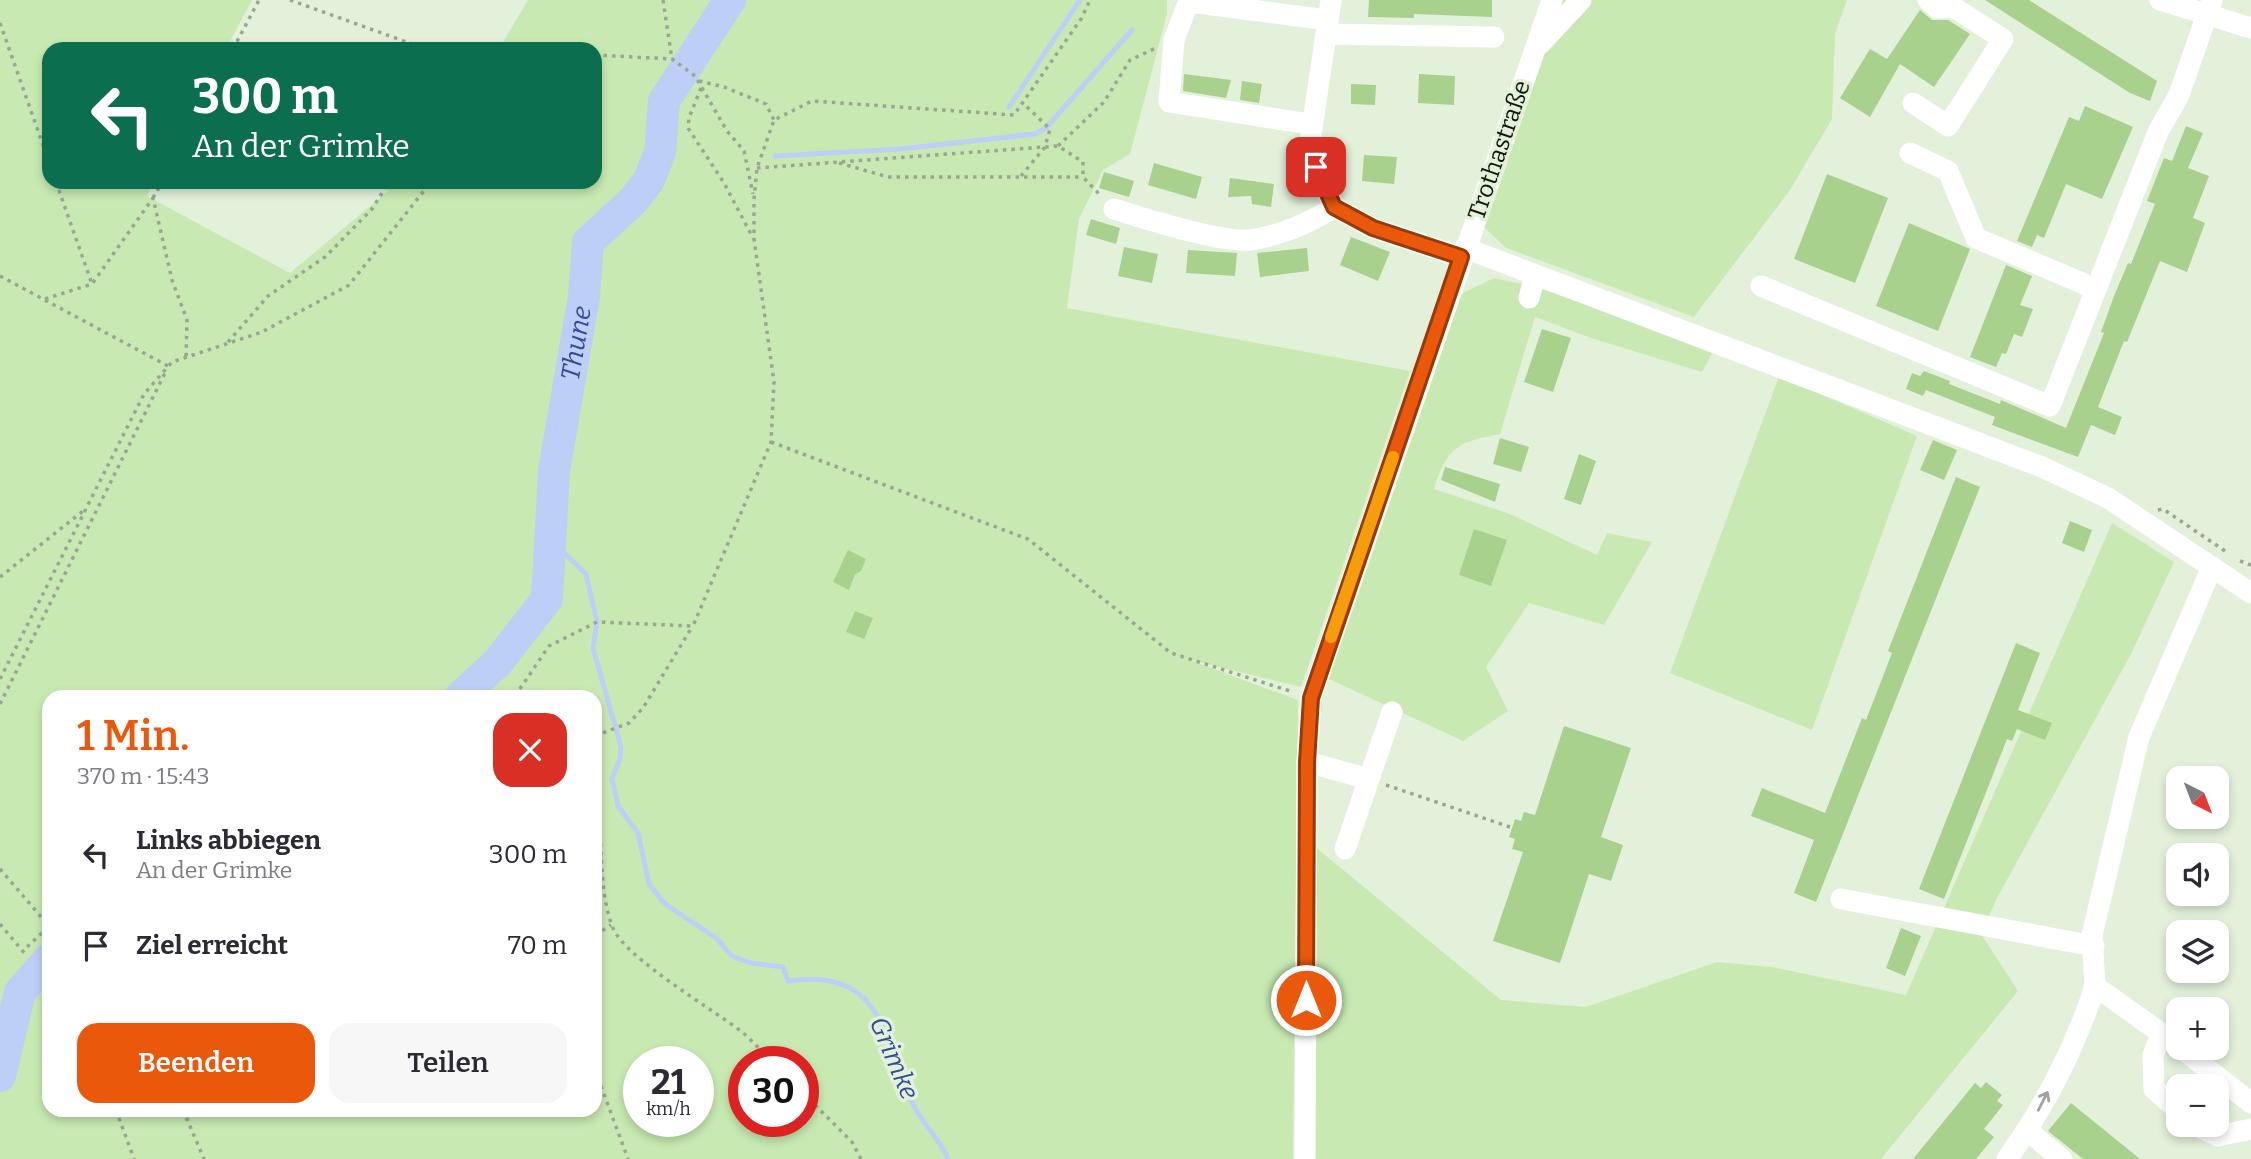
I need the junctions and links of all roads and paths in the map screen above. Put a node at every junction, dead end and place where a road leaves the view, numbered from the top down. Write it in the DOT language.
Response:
graph roads {
  1 [pos="260,0"];
  2 [pos="290,0"];
  3 [pos="663,0"];
  4 [pos="1090,0"];
  5 [pos="1552,0"];
  6 [pos="1581,0"];
  7 [pos="1928,0"];
  8 [pos="2160,0"];
  9 [pos="1189,1"];
  10 [pos="2210,6"];
  11 [pos="1328,18"];
  12 [pos="0,23"];
  13 [pos="2251,28"];
  14 [pos="1494,37"];
  15 [pos="1174,40"];
  16 [pos="237,42"];
  17 [pos="407,42"];
  18 [pos="1534,51"];
  19 [pos="602,55"];
  20 [pos="672,59"];
  21 [pos="698,81"];
  22 [pos="702,86"];
  23 [pos="1913,103"];
  24 [pos="1024,104"];
  25 [pos="774,120"];
  26 [pos="1310,124"];
  27 [pos="42,142"];
  28 [pos="1058,146"];
  29 [pos="1045,147"];
  30 [pos="1910,153"];
  31 [pos="837,162"];
  32 [pos="757,167"];
  33 [pos="1021,176"];
  34 [pos="1083,177"];
  35 [pos="58,189"];
  36 [pos="158,189"];
  37 [pos="385,189"];
  38 [pos="425,189"];
  39 [pos="153,198"];
  40 [pos="754,199"];
  41 [pos="1334,207"];
  42 [pos="1114,209"];
  43 [pos="754,239"];
  44 [pos="1463,253"];
  45 [pos="1535,275"];
  46 [pos="0,276"];
  47 [pos="92,284"];
  48 [pos="1761,286"];
  49 [pos="2096,289"];
  50 [pos="1529,298"];
  51 [pos="45,299"];
  52 [pos="227,344"];
  53 [pos="186,358"];
  54 [pos="169,366"];
  55 [pos="771,442"];
  56 [pos="86,509"];
  57 [pos="2212,567"];
  58 [pos="0,578"];
  59 [pos="2251,593"];
  60 [pos="693,626"];
  61 [pos="0,679"];
  62 [pos="520,690"];
  63 [pos="1311,698"];
  64 [pos="0,704"];
  65 [pos="1392,712"];
  66 [pos="602,733"];
  67 [pos="1307,762"];
  68 [pos="1369,779"];
  69 [pos="1510,827"];
  70 [pos="1345,849"];
  71 [pos="0,869"];
  72 [pos="602,877"];
  73 [pos="1841,899"];
  74 [pos="42,919"];
  75 [pos="0,924"];
  76 [pos="612,925"];
  77 [pos="602,930"];
  78 [pos="42,933"];
  79 [pos="2094,946"];
  80 [pos="2095,986"];
  81 [pos="2166,1037"];
  82 [pos="756,1046"];
  83 [pos="2166,1048"];
  84 [pos="2196,1060"];
  85 [pos="602,1089"];
  86 [pos="2166,1100"];
  87 [pos="2251,1103"];
  88 [pos="819,1109"];
  89 [pos="119,1117"];
  90 [pos="186,1117"];
  91 [pos="2251,1129"];
  92 [pos="2028,1131"];
  93 [pos="2229,1134"];
  94 [pos="134,1159"];
  95 [pos="204,1159"];
  96 [pos="628,1159"];
  97 [pos="861,1159"];
  98 [pos="1305,1159"];
  99 [pos="2007,1159"];
  100 [pos="2062,1159"];
  1 -- 16 [label="path"];
  2 -- 17 [label="path"];
  3 -- 20 [label="path"];
  4 -- 24 [label="path"];
  5 -- 18 [label="street, Trothastraße"];
  6 -- 18 [label="street"];
  7 -- 23 [label="street"];
  8 -- 10 [label="street"];
  9 -- 11 [label="street"];
  9 -- 15 [label="street"];
  10 -- 13 [label="street"];
  10 -- 49 [label="street"];
  11 -- 14 [label="street"];
  11 -- 26 [label="street"];
  12 -- 27 [label="path"];
  15 -- 26 [label="street"];
  15 -- 28 [label="path"];
  18 -- 44 [label="street, Trothastraße"];
  19 -- 20 [label="path"];
  20 -- 21 [label="path"];
  21 -- 22 [label="path"];
  21 -- 25 [label="path"];
  22 -- 40 [label="path"];
  22 -- 43 [label="path"];
  24 -- 25 [label="path"];
  24 -- 29 [label="path"];
  25 -- 32 [label="path"];
  26 -- 41 [label="street"];
  28 -- 29 [label="path"];
  28 -- 34 [label="path"];
  29 -- 31 [label="path"];
  29 -- 33 [label="path"];
  30 -- 49 [label="street"];
  31 -- 32 [label="path"];
  31 -- 33 [label="path"];
  32 -- 40 [label="path"];
  33 -- 34 [label="path"];
  34 -- 42 [label="path"];
  35 -- 47 [label="path"];
  36 -- 39 [label="path"];
  37 -- 52 [label="path"];
  38 -- 52 [label="path"];
  39 -- 47 [label="path"];
  39 -- 53 [label="path"];
  40 -- 43 [label="path"];
  41 -- 42 [label="street"];
  41 -- 44 [label="street"];
  43 -- 55 [label="path"];
  44 -- 45 [label="street"];
  44 -- 63 [label="street, Trothastraße"];
  45 -- 50 [label="street"];
  45 -- 57 [label="street"];
  46 -- 51 [label="path"];
  47 -- 51 [label="path"];
  48 -- 49 [label="street"];
  51 -- 54 [label="path"];
  52 -- 53 [label="path"];
  53 -- 54 [label="path"];
  54 -- 56 [label="path"];
  54 -- 64 [label="path"];
  55 -- 60 [label="path"];
  55 -- 63 [label="path"];
  56 -- 58 [label="path"];
  56 -- 61 [label="path"];
  57 -- 59 [label="street"];
  57 -- 79 [label="street"];
  60 -- 62 [label="path"];
  60 -- 66 [label="path"];
  63 -- 67 [label="street, Trothastraße"];
  65 -- 68 [label="street"];
  67 -- 68 [label="street"];
  67 -- 98 [label="street, Trothastraße"];
  68 -- 69 [label="path"];
  68 -- 70 [label="street"];
  71 -- 74 [label="path"];
  72 -- 76 [label="path"];
  73 -- 79 [label="street"];
  75 -- 78 [label="path"];
  76 -- 77 [label="path"];
  76 -- 82 [label="path"];
  79 -- 80 [label="street"];
  80 -- 81 [label="street"];
  92 -- 80 [label="street, one-way"];
  83 -- 86 [label="street"];
  84 -- 87 [label="street"];
  85 -- 96 [label="path"];
  88 -- 97 [label="path"];
  89 -- 94 [label="path"];
  90 -- 95 [label="path"];
  91 -- 93 [label="street"];
  92 -- 99 [label="street"];
  92 -- 100 [label="street"];
}
